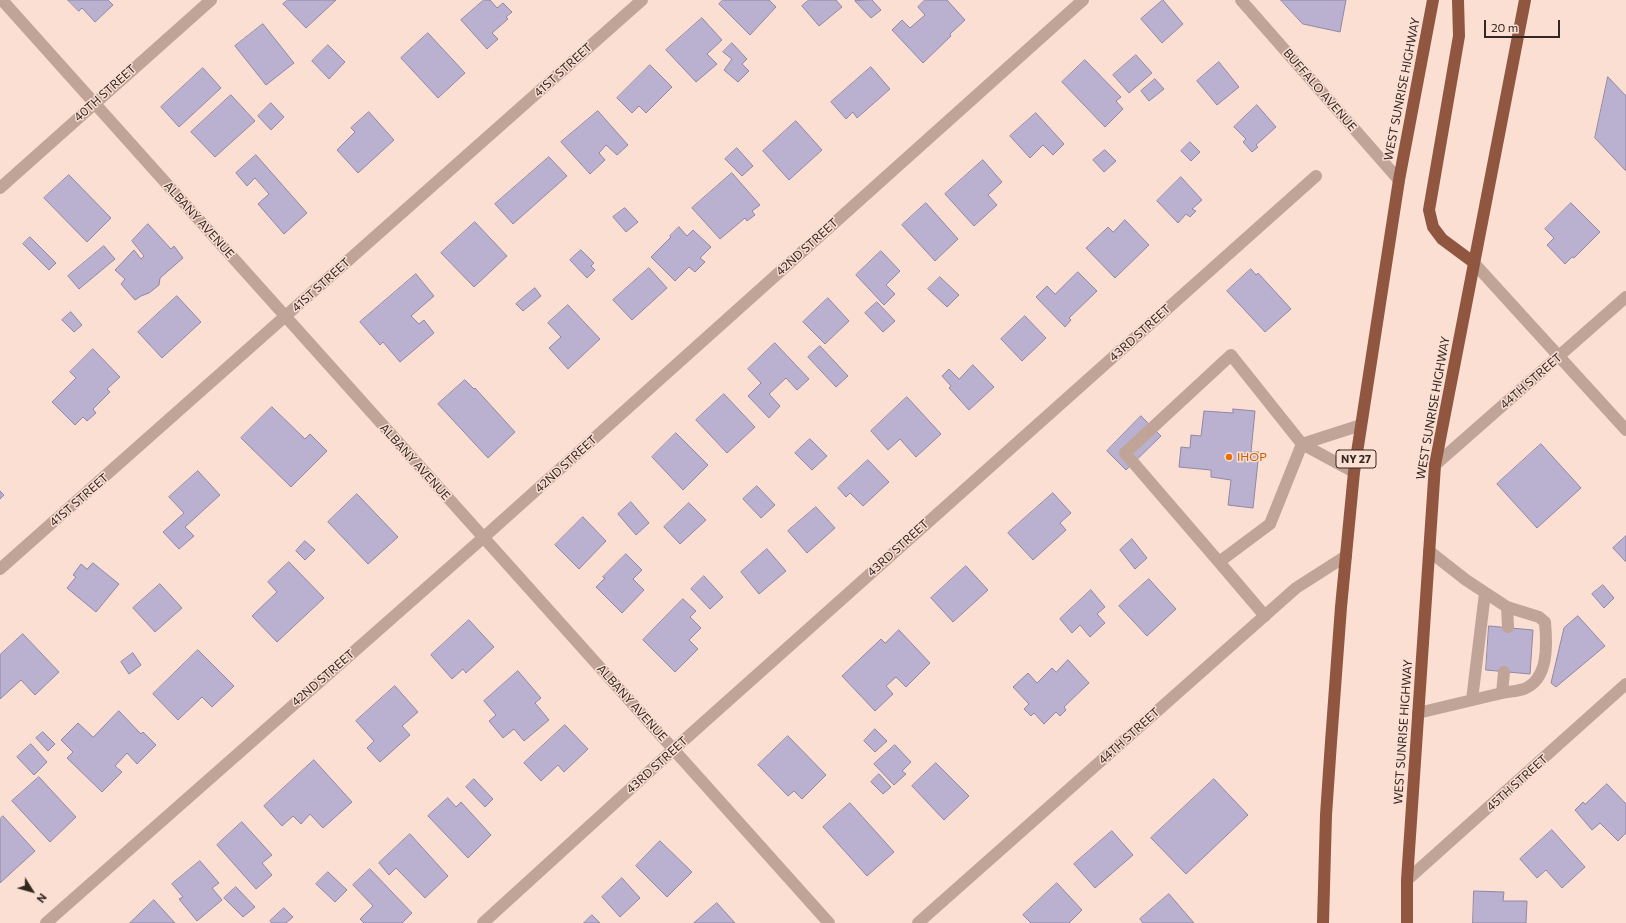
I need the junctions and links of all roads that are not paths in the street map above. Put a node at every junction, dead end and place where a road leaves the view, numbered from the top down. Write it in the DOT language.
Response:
graph roads {
  1 [pos="2,0"];
  2 [pos="211,0"];
  3 [pos="642,0"];
  4 [pos="1083,0"];
  5 [pos="1241,0"];
  6 [pos="1433,0"];
  7 [pos="1458,0"];
  8 [pos="1525,0"];
  9 [pos="94,103"];
  10 [pos="1316,176"];
  11 [pos="1399,180"];
  12 [pos="0,188"];
  13 [pos="1473,262"];
  14 [pos="1626,297"];
  15 [pos="286,317"];
  16 [pos="1559,356"];
  17 [pos="1361,425"];
  18 [pos="1626,430"];
  19 [pos="1302,444"];
  20 [pos="1435,465"];
  21 [pos="1354,472"];
  22 [pos="484,537"];
  23 [pos="1429,551"];
  24 [pos="1346,556"];
  25 [pos="1219,562"];
  26 [pos="0,569"];
  27 [pos="1485,594"];
  28 [pos="1507,608"];
  29 [pos="1265,616"];
  30 [pos="1508,627"];
  31 [pos="1504,672"];
  32 [pos="1626,684"];
  33 [pos="1502,693"];
  34 [pos="1472,700"];
  35 [pos="1418,713"];
  36 [pos="674,749"];
  37 [pos="1407,880"];
  38 [pos="46,923"];
  39 [pos="483,923"];
  40 [pos="829,923"];
  41 [pos="918,923"];
  42 [pos="1323,923"];
  43 [pos="1407,923"];
  1 -- 9 [label="street, ALBANY AVENUE"];
  2 -- 9 [label="street, 40TH STREET"];
  3 -- 15 [label="street, 41ST STREET"];
  4 -- 22 [label="street, 42ND STREET"];
  5 -- 11 [label="street, BUFFALO AVENUE"];
  6 -- 11 [label="highway, WEST SUNRISE HIGHWAY / NY 27"];
  7 -- 13 [label="highway"];
  8 -- 13 [label="highway, WEST SUNRISE HIGHWAY"];
  9 -- 12 [label="street, 40TH STREET"];
  9 -- 15 [label="street, ALBANY AVENUE"];
  10 -- 36 [label="street, 43RD STREET"];
  11 -- 17 [label="highway, WEST SUNRISE HIGHWAY / NY 27"];
  13 -- 16 [label="street"];
  13 -- 20 [label="highway, WEST SUNRISE HIGHWAY"];
  14 -- 16 [label="street, 44TH STREET"];
  15 -- 22 [label="street, ALBANY AVENUE"];
  15 -- 26 [label="street, 41ST STREET"];
  16 -- 18 [label="street"];
  16 -- 20 [label="street, 44TH STREET"];
  17 -- 19 [label="street"];
  17 -- 21 [label="highway, WEST SUNRISE HIGHWAY / NY 27"];
  19 -- 21 [label="street"];
  19 -- 25 [label="street"];
  19 -- 25 [label="street"];
  20 -- 23 [label="highway, WEST SUNRISE HIGHWAY"];
  21 -- 24 [label="highway, WEST SUNRISE HIGHWAY / NY 27"];
  22 -- 36 [label="street, ALBANY AVENUE"];
  22 -- 38 [label="street, 42ND STREET"];
  23 -- 27 [label="street"];
  23 -- 35 [label="highway, WEST SUNRISE HIGHWAY"];
  24 -- 29 [label="street, 44TH STREET"];
  24 -- 42 [label="highway, WEST SUNRISE HIGHWAY / NY 27"];
  25 -- 29 [label="street"];
  27 -- 28 [label="street"];
  27 -- 34 [label="street"];
  28 -- 30 [label="street"];
  28 -- 33 [label="street"];
  29 -- 41 [label="street, 44TH STREET"];
  31 -- 33 [label="street"];
  32 -- 37 [label="street, 45TH STREET"];
  33 -- 34 [label="street"];
  34 -- 35 [label="street"];
  35 -- 37 [label="highway, WEST SUNRISE HIGHWAY"];
  36 -- 39 [label="street, 43RD STREET"];
  36 -- 40 [label="street, ALBANY AVENUE"];
  37 -- 43 [label="highway, WEST SUNRISE HIGHWAY"];
}
